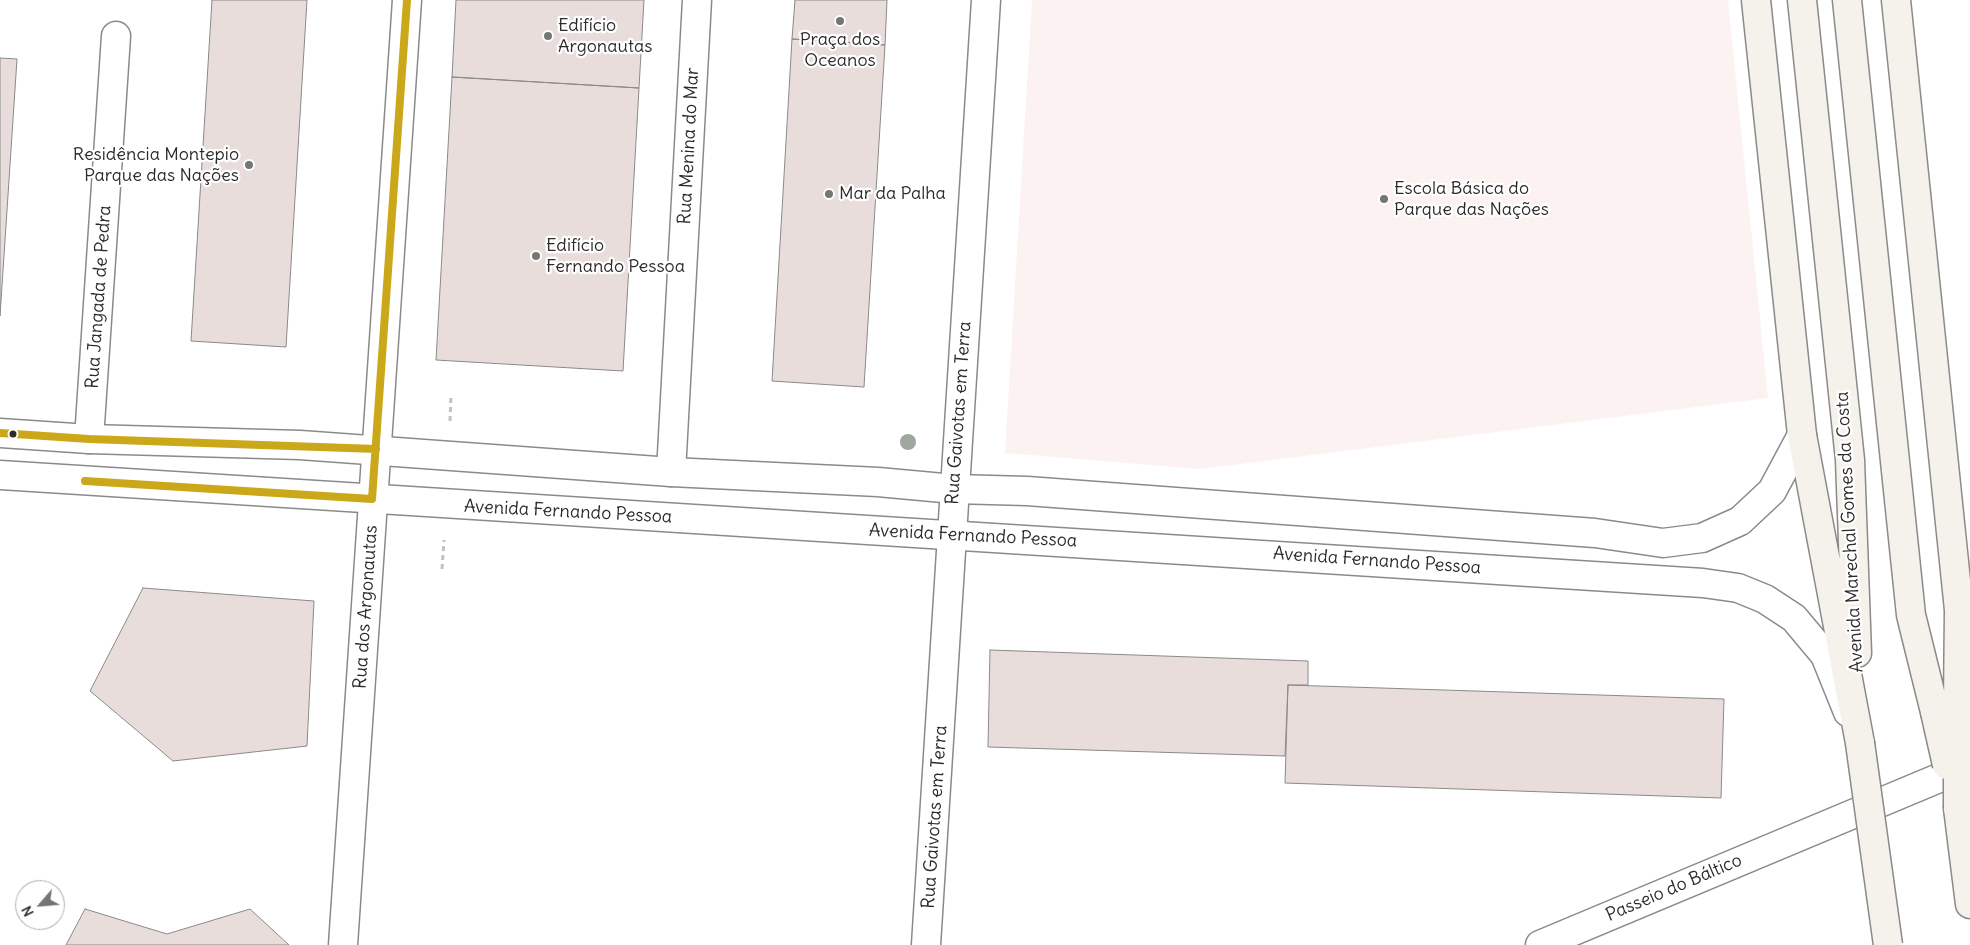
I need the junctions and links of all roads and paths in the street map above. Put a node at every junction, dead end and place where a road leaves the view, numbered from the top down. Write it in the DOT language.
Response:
graph roads {
  1 [pos="407,0"];
  2 [pos="698,0"];
  3 [pos="986,0"];
  4 [pos="1756,0"];
  5 [pos="1802,0"];
  6 [pos="1847,0"];
  7 [pos="1896,0"];
  8 [pos="116,36"];
  9 [pos="0,433"];
  10 [pos="1802,435"];
  11 [pos="90,439"];
  12 [pos="376,449"];
  13 [pos="671,472"];
  14 [pos="0,475"];
  15 [pos="954,489"];
  16 [pos="372,499"];
  17 [pos="952,537"];
  18 [pos="1946,707"];
  19 [pos="1860,743"];
  20 [pos="1970,765"];
  21 [pos="1970,904"];
  22 [pos="344,945"];
  23 [pos="926,945"];
  24 [pos="1540,945"];
  25 [pos="1888,945"];
  1 -- 12 [label="street, Rua dos Argonautas"];
  2 -- 13 [label="street, Rua Menina do Mar"];
  3 -- 15 [label="street, Rua Gaivotas em Terra"];
  4 -- 10 [label="main road"];
  5 -- 19 [label="main road, Avenida Marechal Gomes da Costa"];
  6 -- 18 [label="main road"];
  7 -- 18 [label="main road"];
  8 -- 11 [label="street, Rua Jangada de Pedra"];
  9 -- 11 [label="street"];
  10 -- 15 [label="street"];
  10 -- 19 [label="main road"];
  11 -- 12 [label="street"];
  12 -- 13 [label="street"];
  12 -- 16 [label="street, Rua dos Argonautas"];
  13 -- 15 [label="street"];
  14 -- 16 [label="street, Avenida Fernando Pessoa"];
  15 -- 17 [label="street, Rua Gaivotas em Terra"];
  16 -- 17 [label="street, Avenida Fernando Pessoa"];
  16 -- 22 [label="street, Rua dos Argonautas"];
  17 -- 19 [label="street, Avenida Fernando Pessoa"];
  17 -- 23 [label="street, Rua Gaivotas em Terra"];
  18 -- 21 [label="main road, bridge"];
  19 -- 25 [label="main road, Avenida Marechal Gomes da Costa, bridge"];
  20 -- 24 [label="street, Passeio do Báltico"];
}
